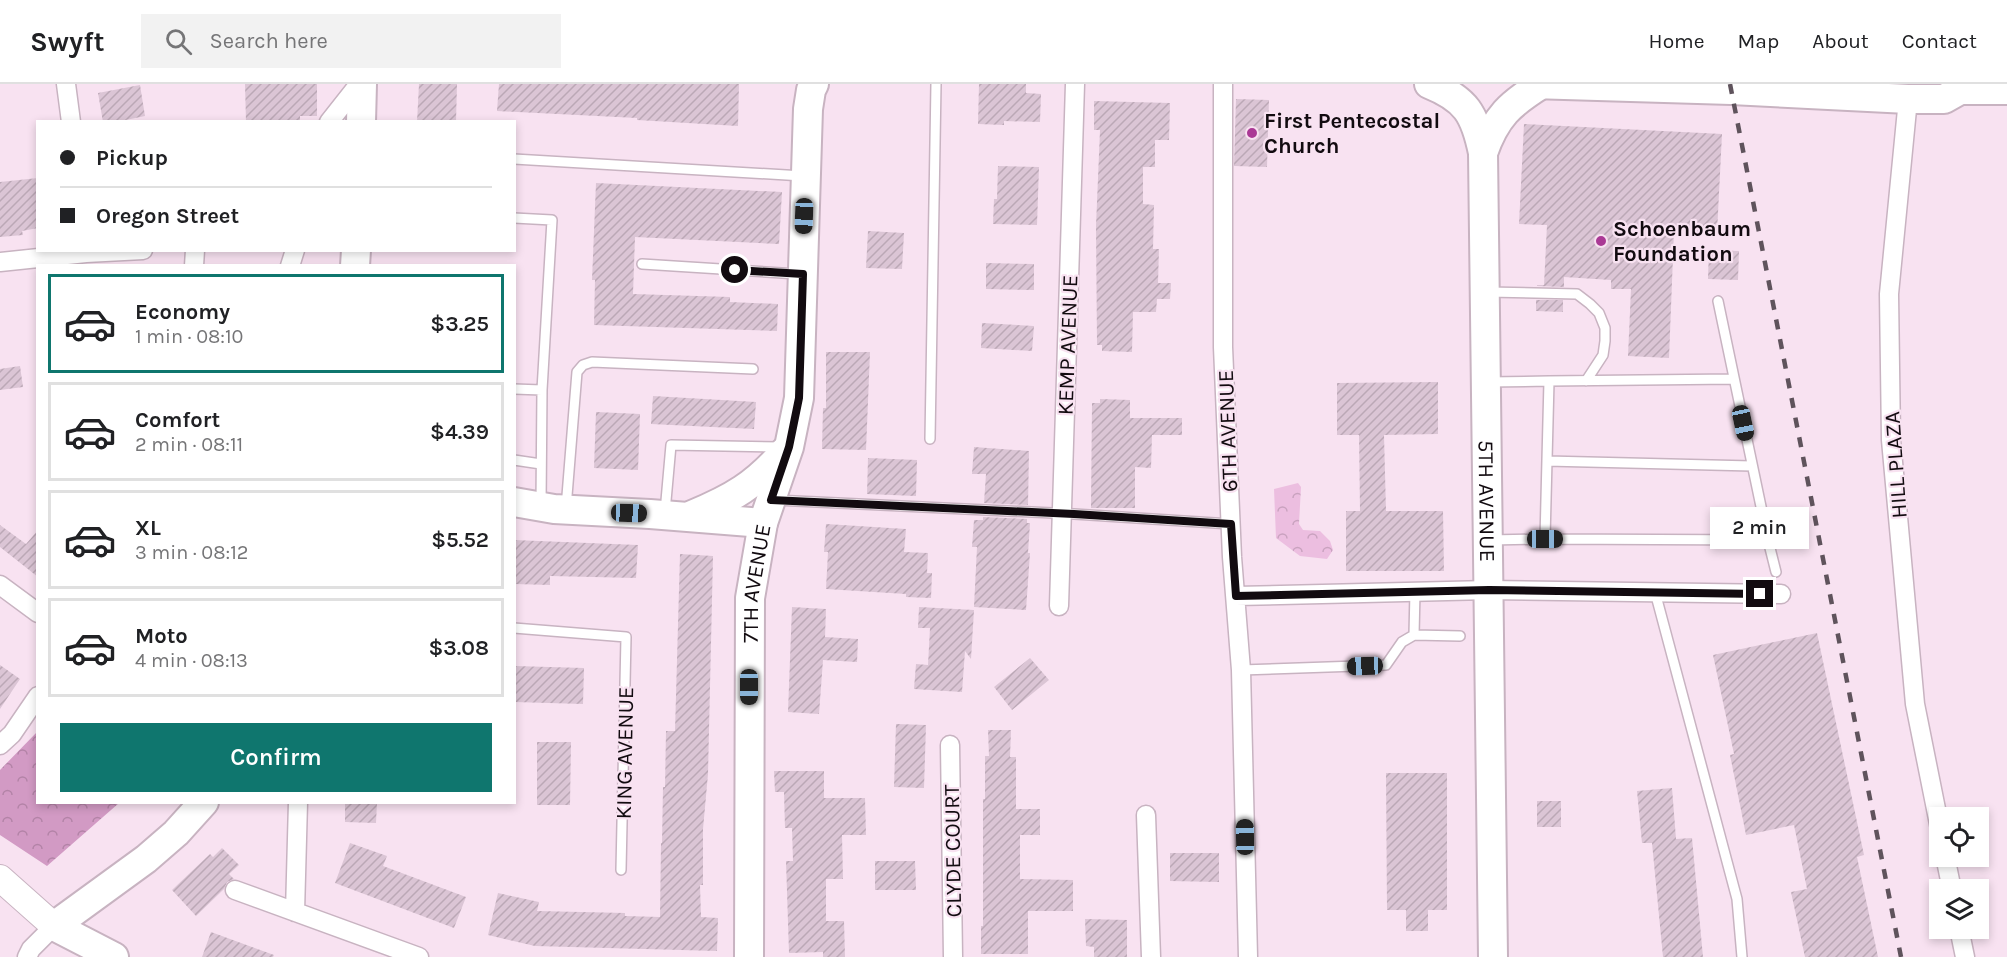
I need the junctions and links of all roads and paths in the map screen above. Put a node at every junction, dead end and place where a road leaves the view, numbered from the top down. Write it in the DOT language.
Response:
graph roads {
  1 [pos="66,84"];
  2 [pos="361,84"];
  3 [pos="936,84"];
  4 [pos="1075,84"];
  5 [pos="1223,84"];
  6 [pos="1429,84"];
  7 [pos="1531,84"];
  8 [pos="1542,84"];
  9 [pos="2007,90"];
  10 [pos="811,96"];
  11 [pos="1908,99"];
  12 [pos="1944,99"];
  13 [pos="2007,110"];
  14 [pos="71,120"];
  15 [pos="331,120"];
  16 [pos="361,120"];
  17 [pos="1483,153"];
  18 [pos="516,159"];
  19 [pos="806,177"];
  20 [pos="516,218"];
  21 [pos="86,252"];
  22 [pos="0,262"];
  23 [pos="642,264"];
  24 [pos="803,274"];
  25 [pos="1485,292"];
  26 [pos="1718,301"];
  27 [pos="753,369"];
  28 [pos="1734,379"];
  29 [pos="1549,381"];
  30 [pos="1586,381"];
  31 [pos="1486,382"];
  32 [pos="516,389"];
  33 [pos="542,390"];
  34 [pos="930,439"];
  35 [pos="789,447"];
  36 [pos="516,460"];
  37 [pos="1547,460"];
  38 [pos="541,464"];
  39 [pos="1752,466"];
  40 [pos="540,506"];
  41 [pos="767,511"];
  42 [pos="1062,514"];
  43 [pos="676,516"];
  44 [pos="1231,524"];
  45 [pos="1545,539"];
  46 [pos="1488,540"];
  47 [pos="1768,540"];
  48 [pos="1776,572"];
  49 [pos="0,585"];
  50 [pos="1489,590"];
  51 [pos="1415,591"];
  52 [pos="1655,592"];
  53 [pos="1781,594"];
  54 [pos="1236,596"];
  55 [pos="1059,606"];
  56 [pos="36,612"];
  57 [pos="516,628"];
  58 [pos="1414,635"];
  59 [pos="1460,636"];
  60 [pos="1241,670"];
  61 [pos="36,699"];
  62 [pos="0,745"];
  63 [pos="950,745"];
  64 [pos="202,804"];
  65 [pos="298,804"];
  66 [pos="1936,807"];
  67 [pos="1146,815"];
  68 [pos="621,870"];
  69 [pos="0,878"];
  70 [pos="235,890"];
  71 [pos="295,912"];
  72 [pos="54,926"];
  73 [pos="1961,939"];
  74 [pos="29,953"];
  75 [pos="114,957"];
  76 [pos="419,957"];
  77 [pos="749,957"];
  78 [pos="953,957"];
  79 [pos="1151,957"];
  80 [pos="1248,957"];
  81 [pos="1493,957"];
  82 [pos="1742,957"];
  83 [pos="1965,957"];
  1 -- 14 [label="street"];
  2 -- 15 [label="street"];
  2 -- 16 [label="main road"];
  3 -- 34 [label="lane"];
  4 -- 42 [label="street, KEMP AVENUE"];
  5 -- 44 [label="street, 6TH AVENUE"];
  6 -- 17 [label="main road"];
  7 -- 8 [label="main road"];
  8 -- 11 [label="main road"];
  8 -- 17 [label="main road"];
  9 -- 12 [label="main road"];
  10 -- 19 [label="main road, 7TH AVENUE"];
  11 -- 12 [label="main road"];
  11 -- 66 [label="street, HILL PLAZA"];
  12 -- 13 [label="main road"];
  17 -- 25 [label="main road, 5TH AVENUE"];
  18 -- 19 [label="lane"];
  19 -- 24 [label="main road, 7TH AVENUE"];
  20 -- 33 [label="lane"];
  21 -- 22 [label="street"];
  23 -- 24 [label="lane"];
  24 -- 35 [label="main road, 7TH AVENUE"];
  25 -- 30 [label="lane"];
  25 -- 31 [label="main road, 5TH AVENUE"];
  26 -- 28 [label="lane"];
  27 -- 40 [label="lane"];
  28 -- 30 [label="lane"];
  28 -- 39 [label="lane"];
  29 -- 30 [label="lane"];
  29 -- 31 [label="lane"];
  29 -- 37 [label="lane"];
  31 -- 46 [label="main road, 5TH AVENUE"];
  32 -- 33 [label="lane"];
  33 -- 38 [label="lane"];
  35 -- 41 [label="main road, 7TH AVENUE"];
  35 -- 43 [label="main road"];
  35 -- 43 [label="lane"];
  36 -- 38 [label="lane"];
  37 -- 39 [label="lane"];
  37 -- 45 [label="lane"];
  38 -- 40 [label="lane"];
  39 -- 47 [label="lane"];
  40 -- 43 [label="main road"];
  41 -- 42 [label="lane"];
  41 -- 43 [label="main road"];
  41 -- 77 [label="main road, 7TH AVENUE"];
  42 -- 44 [label="lane"];
  42 -- 55 [label="street, KEMP AVENUE"];
  44 -- 54 [label="street, 6TH AVENUE"];
  45 -- 46 [label="lane"];
  45 -- 47 [label="lane"];
  46 -- 50 [label="main road, 5TH AVENUE"];
  47 -- 48 [label="lane"];
  49 -- 56 [label="street"];
  50 -- 51 [label="street"];
  50 -- 52 [label="street"];
  50 -- 81 [label="main road, 5TH AVENUE"];
  51 -- 54 [label="street"];
  51 -- 58 [label="lane"];
  52 -- 53 [label="street"];
  52 -- 82 [label="lane"];
  54 -- 60 [label="street, 6TH AVENUE"];
  57 -- 68 [label="lane, KING AVENUE"];
  58 -- 59 [label="lane"];
  58 -- 60 [label="lane"];
  60 -- 80 [label="street, 6TH AVENUE"];
  61 -- 62 [label="street"];
  63 -- 78 [label="street, CLYDE COURT"];
  64 -- 72 [label="main road"];
  65 -- 71 [label="street"];
  67 -- 79 [label="street"];
  69 -- 72 [label="main road"];
  70 -- 71 [label="street"];
  71 -- 76 [label="street"];
  72 -- 74 [label="street"];
  72 -- 75 [label="main road"];
  73 -- 83 [label="street"];
}
